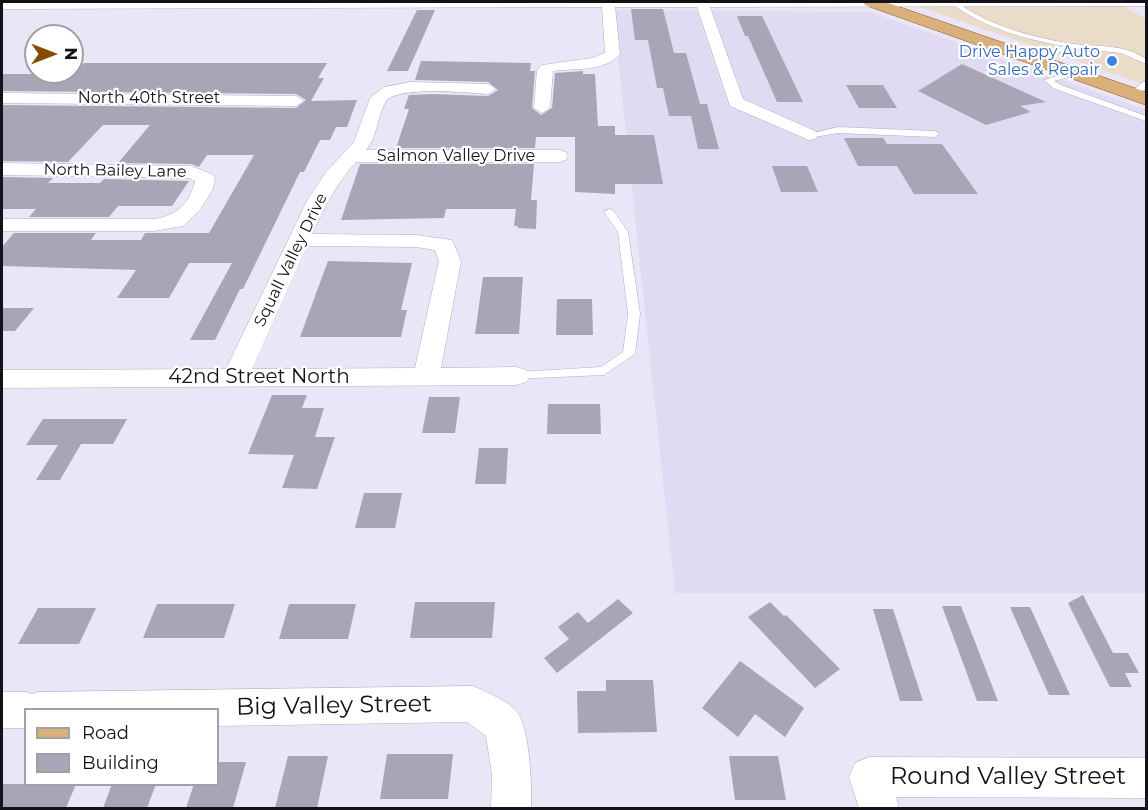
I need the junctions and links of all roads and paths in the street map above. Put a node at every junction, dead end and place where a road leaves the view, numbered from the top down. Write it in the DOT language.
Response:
graph roads {
  1 [pos="873,2"];
  2 [pos="1146,2"];
  3 [pos="149,3"];
  4 [pos="306,3"];
  5 [pos="447,3"];
  6 [pos="608,3"];
  7 [pos="702,3"];
  8 [pos="954,3"];
  9 [pos="2,5"];
  10 [pos="1074,45"];
  11 [pos="1034,59"];
  12 [pos="1146,62"];
  13 [pos="1074,74"];
  14 [pos="488,89"];
  15 [pos="1142,92"];
  16 [pos="2,98"];
  17 [pos="296,101"];
  18 [pos="542,108"];
  19 [pos="1146,119"];
  20 [pos="935,134"];
  21 [pos="809,135"];
  22 [pos="352,156"];
  23 [pos="559,156"];
  24 [pos="2,169"];
  25 [pos="609,212"];
  26 [pos="2,225"];
  27 [pos="299,240"];
  28 [pos="426,376"];
  29 [pos="518,376"];
  30 [pos="235,377"];
  31 [pos="2,379"];
  32 [pos="183,708"];
  33 [pos="2,710"];
  34 [pos="24,710"];
  35 [pos="1146,778"];
  36 [pos="874,793"];
  37 [pos="511,808"];
  1 -- 7 [label="street"];
  1 -- 8 [label="street"];
  1 -- 11 [label="main road"];
  2 -- 8 [label="street"];
  3 -- 4 [label="street"];
  3 -- 9 [label="street"];
  4 -- 5 [label="street"];
  5 -- 6 [label="street"];
  6 -- 7 [label="street"];
  6 -- 18 [label="street"];
  7 -- 21 [label="street"];
  8 -- 10 [label="lane"];
  10 -- 11 [label="lane"];
  10 -- 12 [label="lane"];
  11 -- 13 [label="main road"];
  13 -- 15 [label="main road"];
  13 -- 19 [label="lane"];
  14 -- 22 [label="street, Squall Valley Drive"];
  16 -- 17 [label="street, North 40th Street"];
  20 -- 21 [label="lane"];
  22 -- 23 [label="street, Salmon Valley Drive"];
  22 -- 27 [label="street, Squall Valley Drive"];
  24 -- 26 [label="street, North Bailey Lane"];
  25 -- 29 [label="lane"];
  27 -- 28 [label="street"];
  27 -- 30 [label="street, Squall Valley Drive"];
  28 -- 29 [label="street, 42nd Street North"];
  28 -- 30 [label="street, 42nd Street North"];
  30 -- 31 [label="street, 42nd Street North"];
  32 -- 37 [label="street, Big Valley Street"];
  33 -- 34 [label="street"];
  35 -- 36 [label="street, Round Valley Street"];
}
